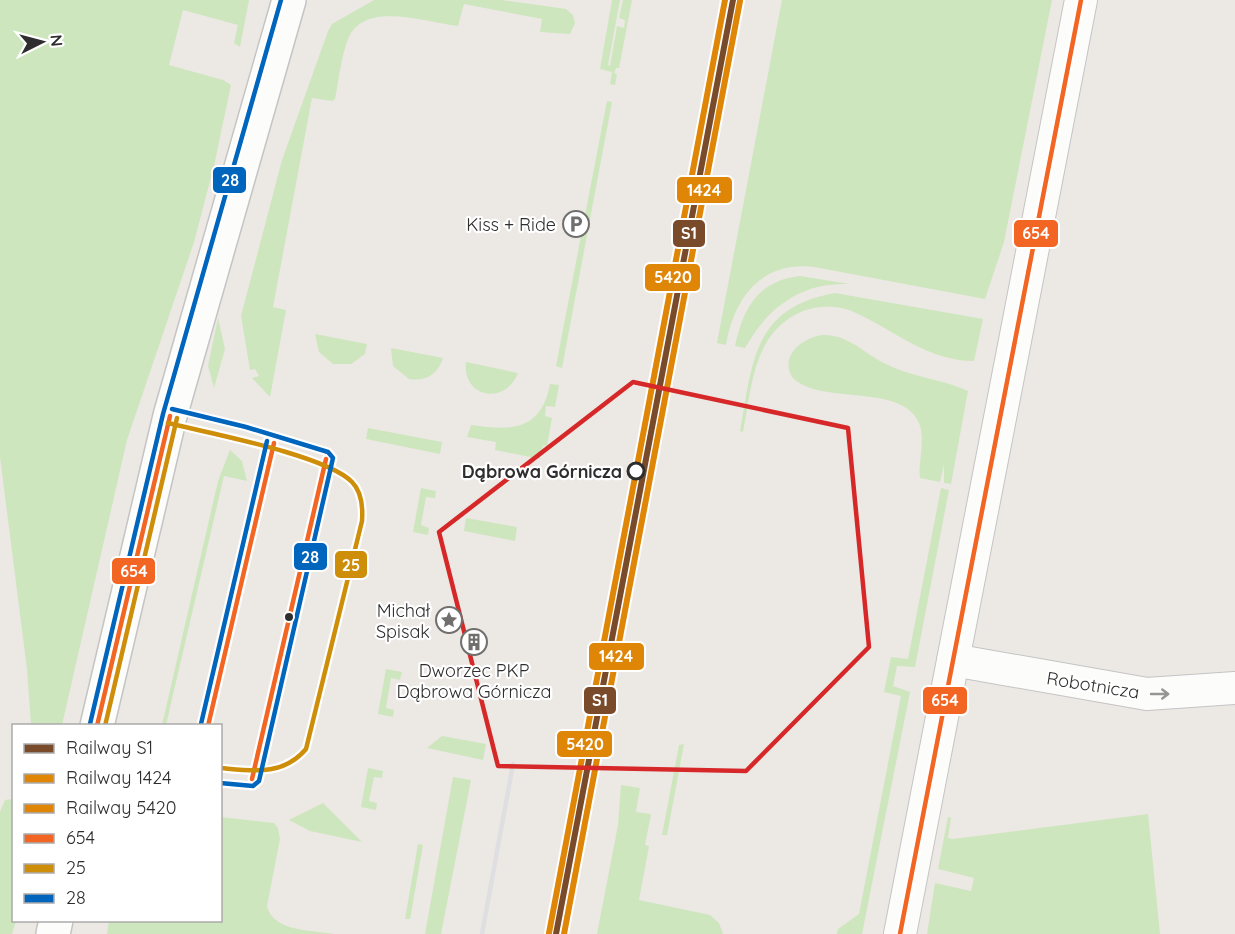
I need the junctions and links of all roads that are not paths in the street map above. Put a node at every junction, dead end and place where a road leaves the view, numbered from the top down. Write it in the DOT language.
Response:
graph roads {
  1 [pos="289,0"];
  2 [pos="1081,0"];
  3 [pos="953,660"];
  4 [pos="1235,688"];
  5 [pos="97,724"];
  6 [pos="900,934"];
  1 -- 5 [label="street"];
  2 -- 3 [label="street"];
  3 -- 4 [label="street, Robotnicza, one-way"];
  3 -- 6 [label="street"];
}
